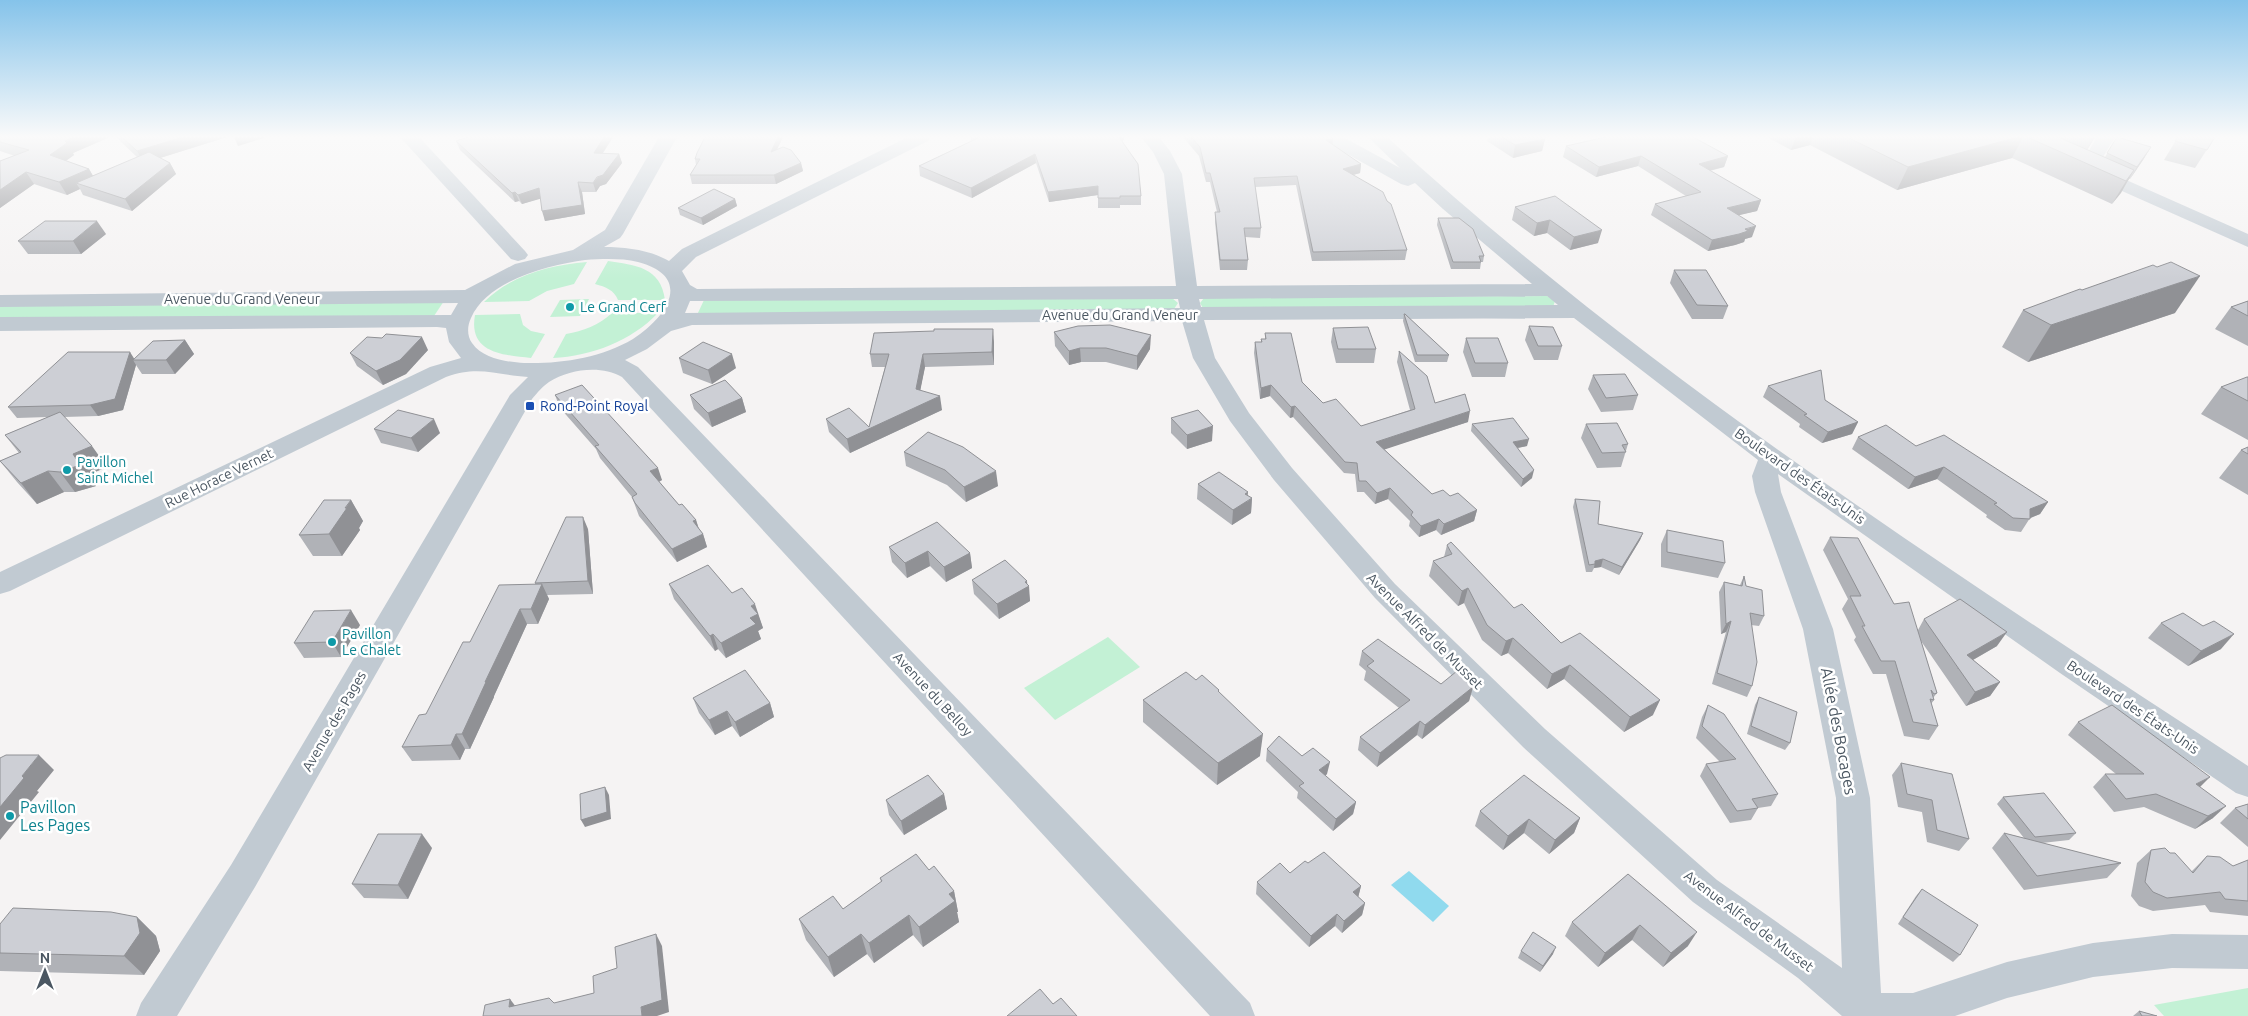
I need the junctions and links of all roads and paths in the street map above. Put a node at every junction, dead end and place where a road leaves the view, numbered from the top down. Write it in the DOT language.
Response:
graph roads {
  1 [pos="453,184"];
  2 [pos="641,184"];
  3 [pos="827,184"];
  4 [pos="1174,184"];
  5 [pos="1416,184"];
  6 [pos="1428,184"];
  7 [pos="2123,184"];
  8 [pos="1450,205"];
  9 [pos="613,234"];
  10 [pos="2248,241"];
  11 [pos="689,253"];
  12 [pos="518,255"];
  13 [pos="634,256"];
  14 [pos="568,257"];
  15 [pos="501,279"];
  16 [pos="676,280"];
  17 [pos="483,290"];
  18 [pos="1552,290"];
  19 [pos="0,301"];
  20 [pos="1189,303"];
  21 [pos="1578,311"];
  22 [pos="0,324"];
  23 [pos="664,326"];
  24 [pos="459,335"];
  25 [pos="632,359"];
  26 [pos="488,363"];
  27 [pos="438,372"];
  28 [pos="517,382"];
  29 [pos="1776,461"];
  30 [pos="0,584"];
  31 [pos="2248,783"];
  32 [pos="2248,952"];
  33 [pos="1864,1014"];
  34 [pos="155,1016"];
  35 [pos="1236,1016"];
  1 -- 12 [label="street"];
  2 -- 9 [label="street"];
  3 -- 11 [label="street"];
  4 -- 20 [label="street, Avenue Alfred de Musset"];
  5 -- 8 [label="street"];
  6 -- 8 [label="street, Boulevard des États-Unis"];
  7 -- 10 [label="street"];
  8 -- 18 [label="street, Boulevard des États-Unis"];
  9 -- 13 [label="street"];
  9 -- 14 [label="street"];
  11 -- 13 [label="street"];
  11 -- 16 [label="street"];
  12 -- 14 [label="street"];
  12 -- 15 [label="street"];
  13 -- 14 [label="street"];
  13 -- 16 [label="street"];
  14 -- 15 [label="street"];
  15 -- 17 [label="street"];
  16 -- 20 [label="street, Avenue du Grand Veneur"];
  16 -- 23 [label="street"];
  17 -- 19 [label="street, Avenue du Grand Veneur"];
  17 -- 24 [label="street"];
  18 -- 20 [label="street, Avenue du Grand Veneur"];
  18 -- 21 [label="street, Boulevard des États-Unis"];
  20 -- 21 [label="street, Avenue du Grand Veneur"];
  20 -- 23 [label="street, Avenue du Grand Veneur"];
  20 -- 33 [label="street, Avenue Alfred de Musset"];
  21 -- 29 [label="street, Boulevard des États-Unis"];
  22 -- 24 [label="street, Avenue du Grand Veneur"];
  23 -- 25 [label="street"];
  24 -- 26 [label="street"];
  24 -- 27 [label="street, Rue Horace Vernet"];
  25 -- 28 [label="street, Avenue des Pages"];
  25 -- 35 [label="street, Avenue du Belloy"];
  26 -- 27 [label="street"];
  26 -- 28 [label="street"];
  27 -- 30 [label="street, Rue Horace Vernet"];
  28 -- 34 [label="street, Avenue des Pages"];
  29 -- 31 [label="street, Boulevard des États-Unis"];
  29 -- 33 [label="street, Allée des Bocages"];
  32 -- 33 [label="street"];
}
